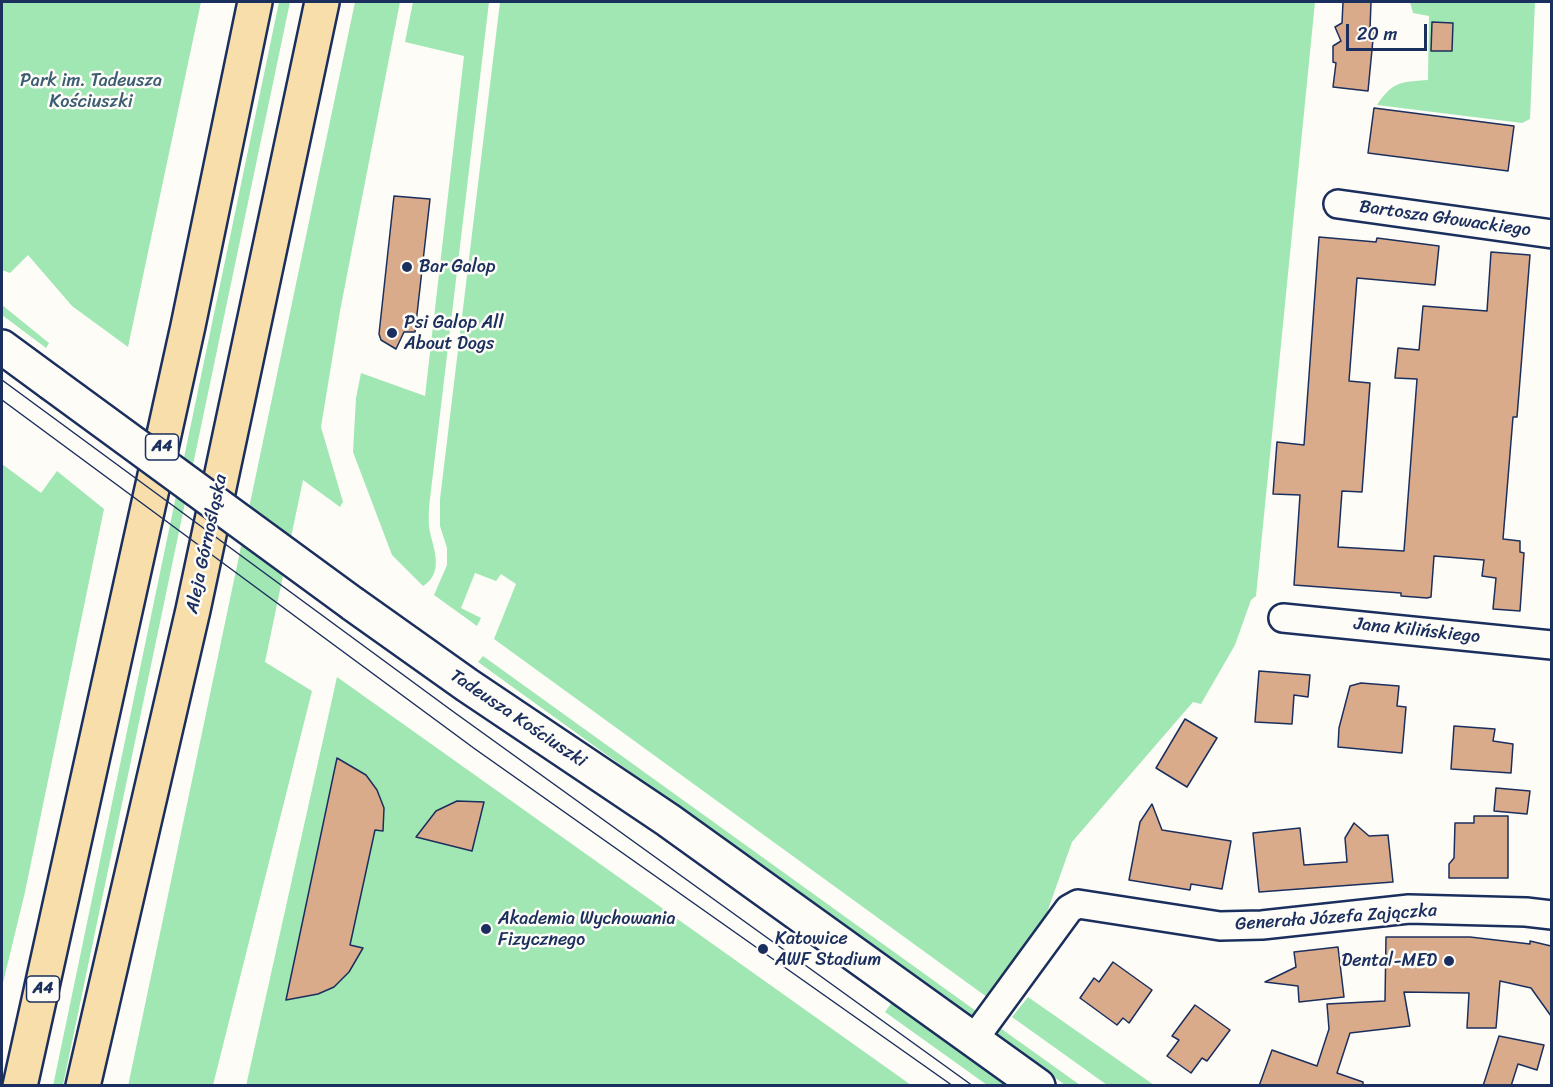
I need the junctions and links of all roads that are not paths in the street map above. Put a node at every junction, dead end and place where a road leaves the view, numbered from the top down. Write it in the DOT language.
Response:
graph roads {
  1 [pos="255,2"];
  2 [pos="322,2"];
  3 [pos="1338,204"];
  4 [pos="1551,234"];
  5 [pos="2,346"];
  6 [pos="1283,618"];
  7 [pos="1551,645"];
  8 [pos="1551,915"];
  9 [pos="974,1039"];
  10 [pos="20,1086"];
  11 [pos="82,1086"];
  12 [pos="1038,1086"];
  1 -- 10 [label="highway, A4"];
  2 -- 11 [label="highway, Aleja Górnośląska"];
  3 -- 4 [label="street, Bartosza Głowackiego"];
  5 -- 9 [label="street, Tadeusza Kościuszki, bridge"];
  6 -- 7 [label="street, Jana Kilińskiego"];
  8 -- 9 [label="street, Generała Józefa Zajączka"];
  9 -- 12 [label="street, Tadeusza Kościuszki"];
}
